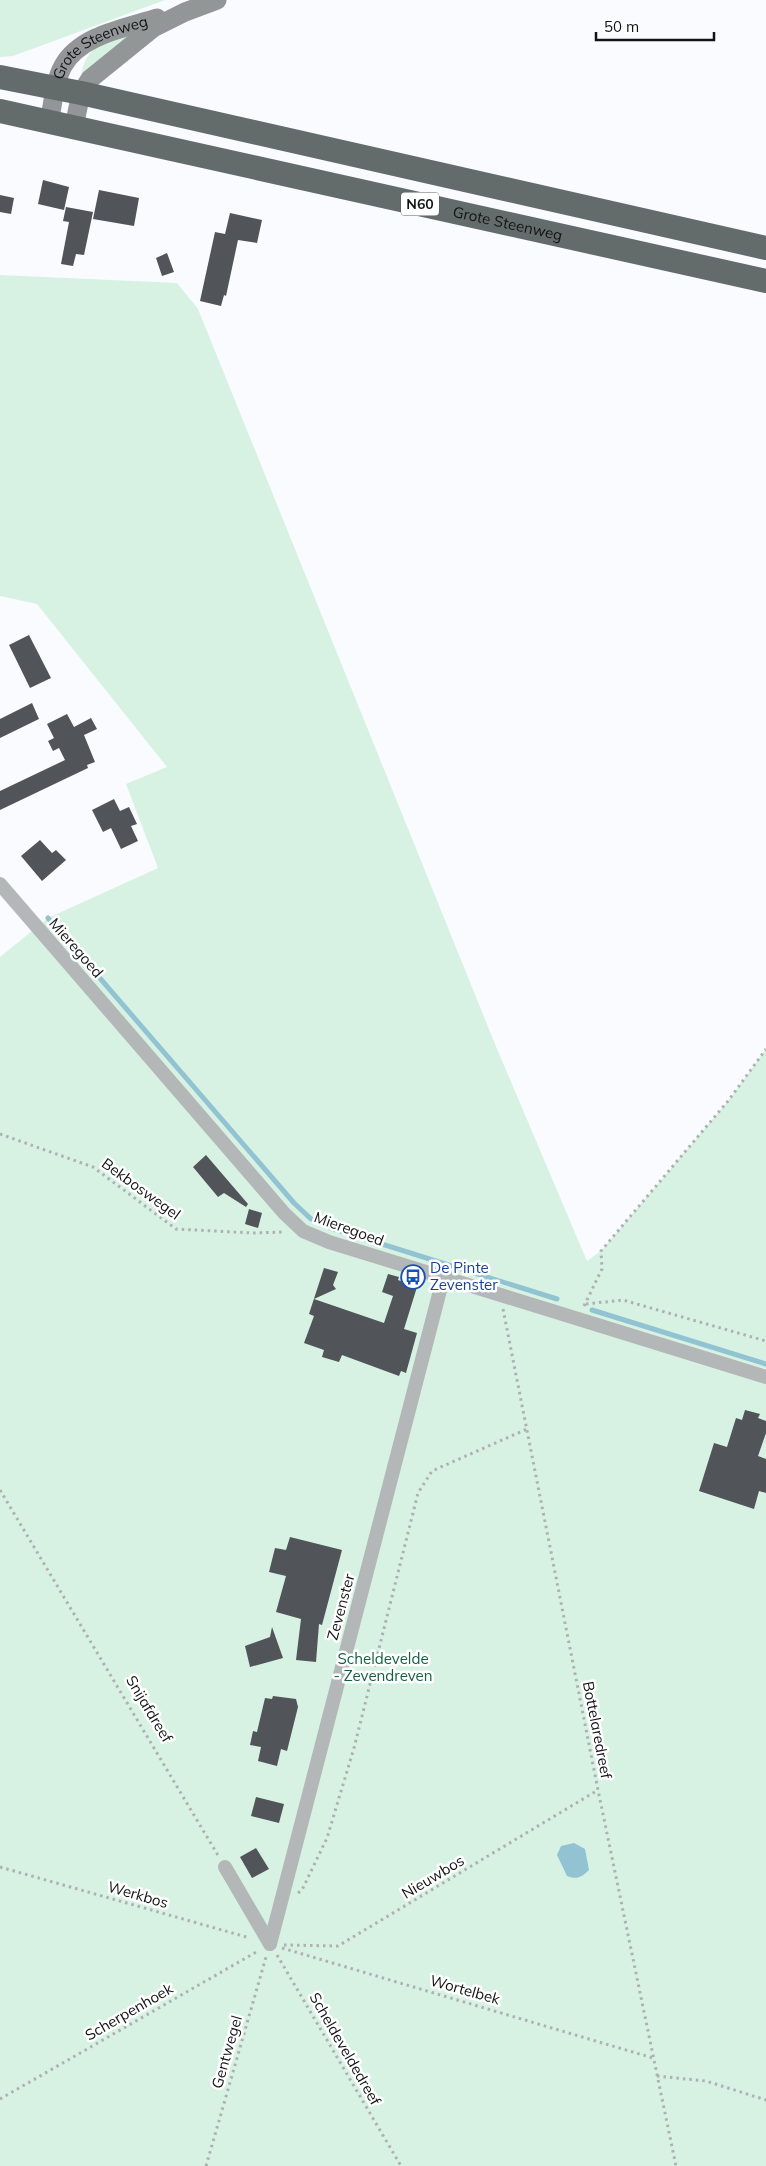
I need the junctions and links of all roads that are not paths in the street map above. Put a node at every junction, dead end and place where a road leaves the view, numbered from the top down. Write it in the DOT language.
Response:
graph roads {
  1 [pos="217,0"];
  2 [pos="185,12"];
  3 [pos="0,77"];
  4 [pos="56,88"];
  5 [pos="81,93"];
  6 [pos="0,111"];
  7 [pos="49,123"];
  8 [pos="74,127"];
  9 [pos="766,248"];
  10 [pos="766,281"];
  11 [pos="0,884"];
  12 [pos="444,1278"];
  13 [pos="766,1377"];
  14 [pos="225,1867"];
  1 -- 2 [label="street, Grote Steenweg"];
  2 -- 4 [label="street, Grote Steenweg"];
  2 -- 5 [label="street, Grote Steenweg"];
  3 -- 4 [label="highway, Grote Steenweg / N60"];
  4 -- 5 [label="highway, Grote Steenweg / N60"];
  4 -- 7 [label="street, Grote Steenweg"];
  5 -- 8 [label="street, Grote Steenweg"];
  5 -- 9 [label="highway, Grote Steenweg / N60"];
  6 -- 7 [label="highway, Grote Steenweg / N60"];
  7 -- 8 [label="highway, Grote Steenweg / N60"];
  8 -- 10 [label="highway, Grote Steenweg / N60"];
  11 -- 12 [label="street, Mieregoed"];
  12 -- 13 [label="street, Mieregoed"];
  12 -- 14 [label="street, Zevenster"];
}
